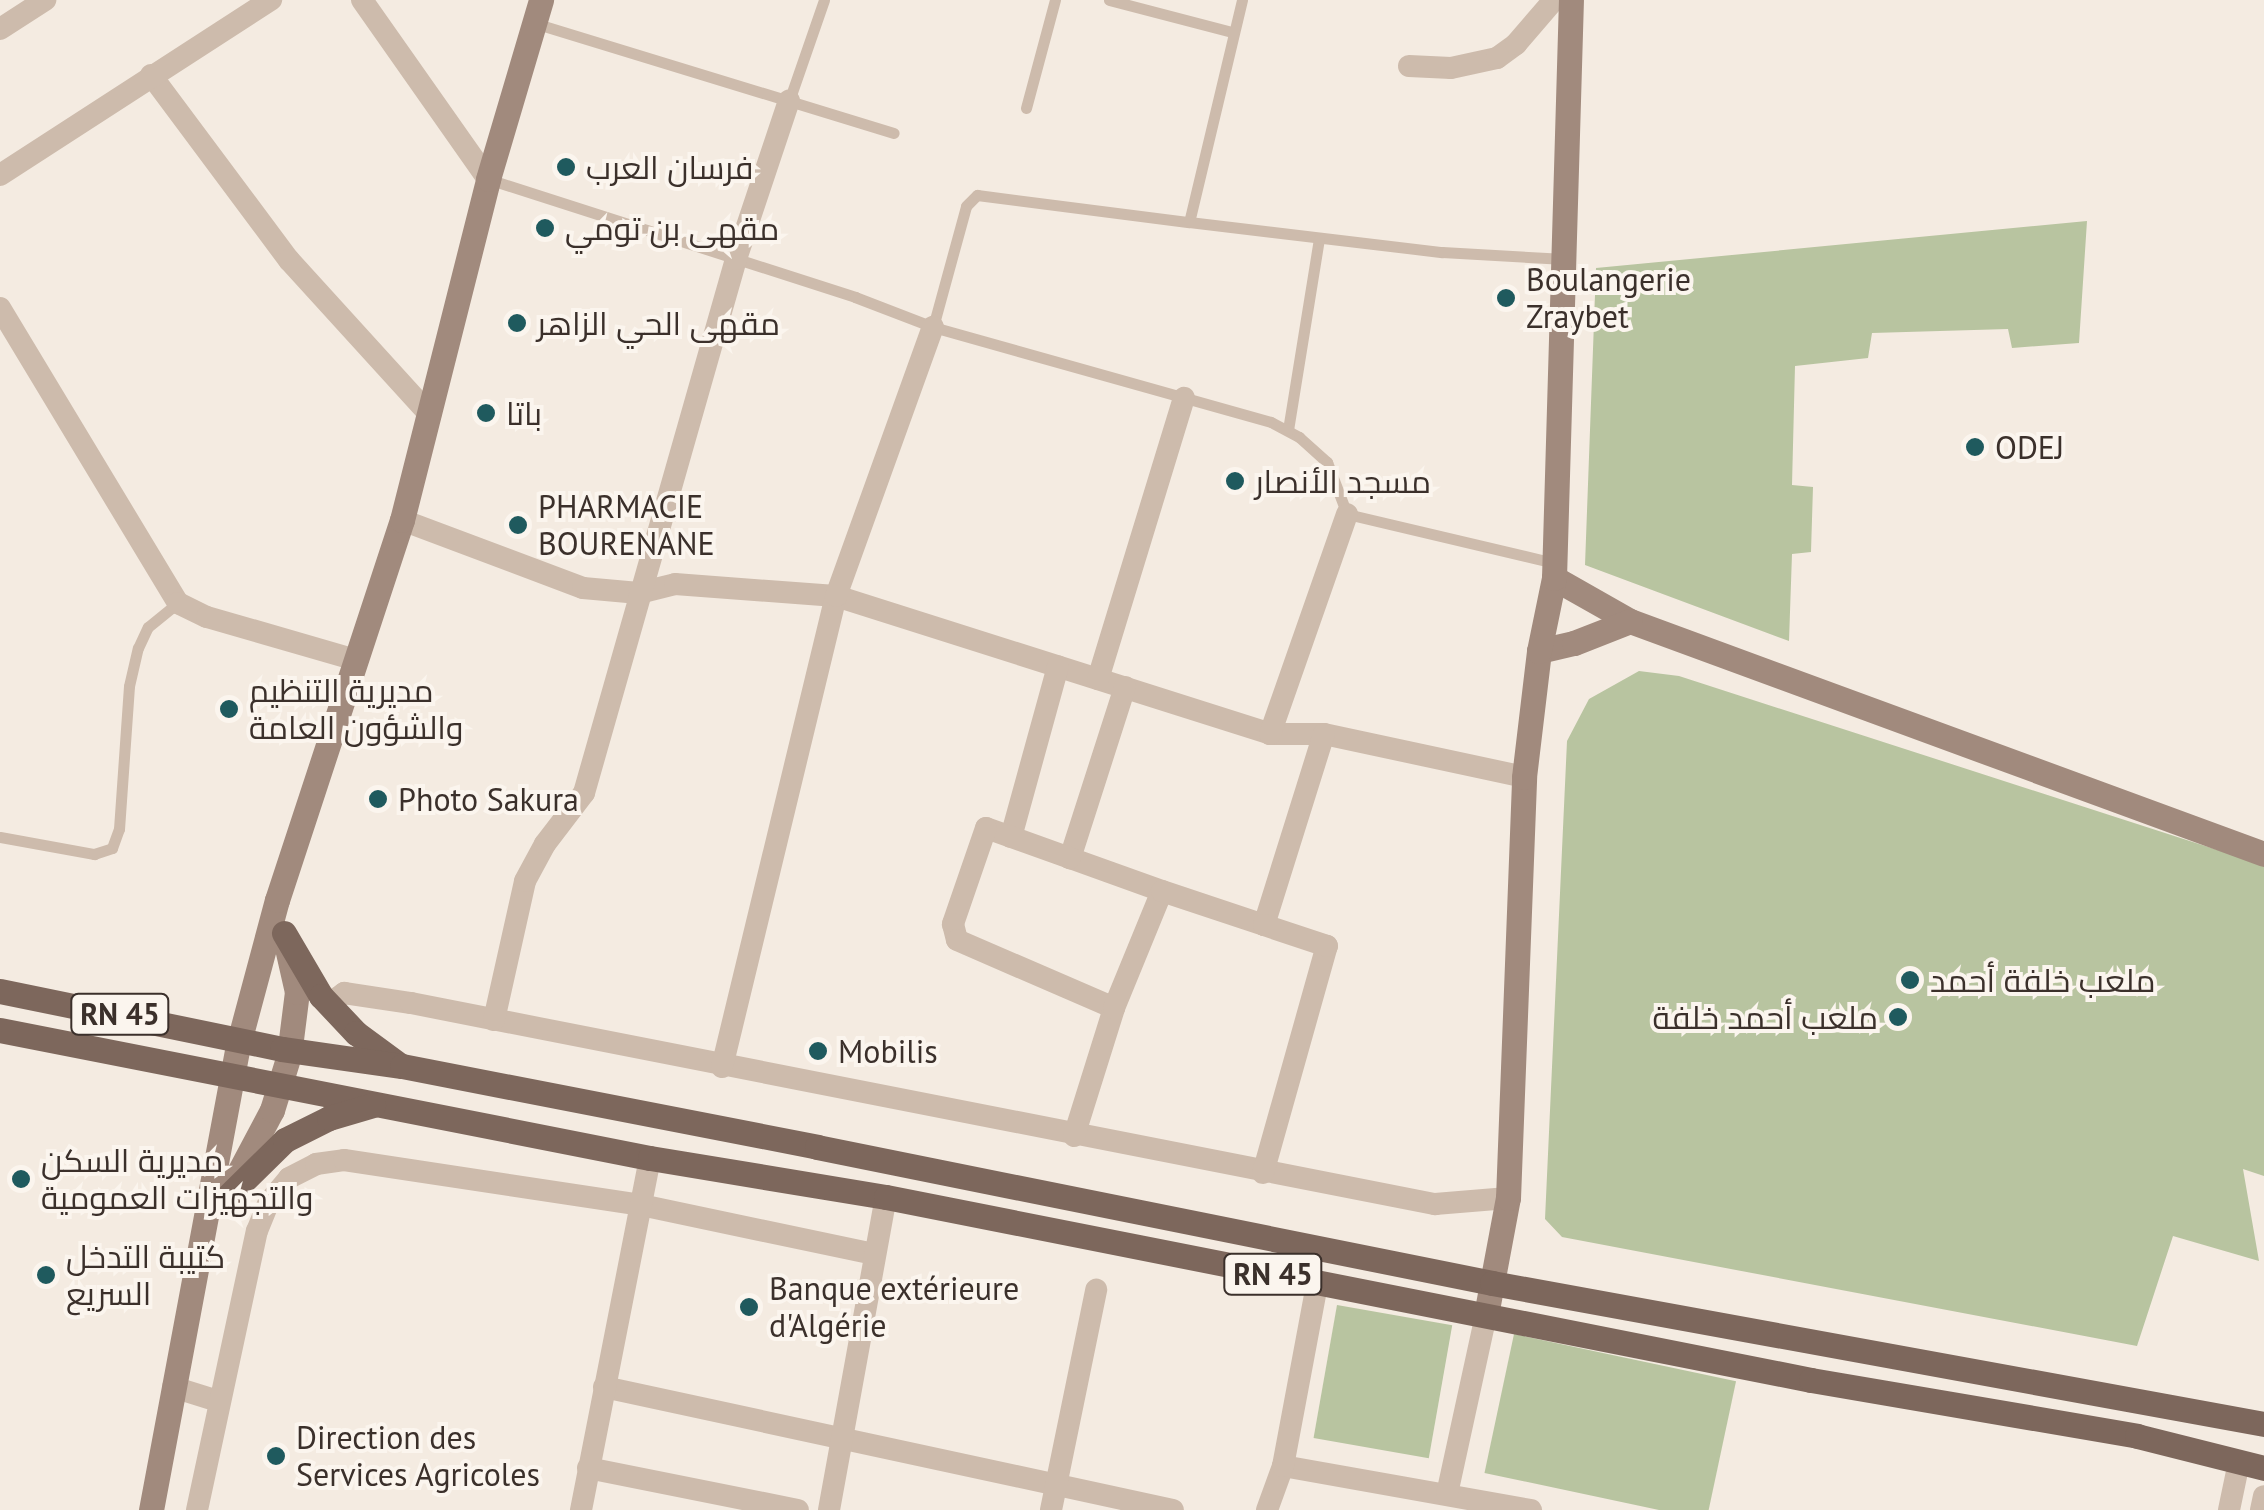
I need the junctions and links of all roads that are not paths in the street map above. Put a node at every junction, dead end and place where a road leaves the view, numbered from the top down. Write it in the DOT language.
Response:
graph roads {
  1 [pos="44,0"];
  2 [pos="271,0"];
  3 [pos="362,0"];
  4 [pos="824,0"];
  5 [pos="1055,0"];
  6 [pos="1109,0"];
  7 [pos="1242,0"];
  8 [pos="1561,5"];
  9 [pos="537,12"];
  10 [pos="0,29"];
  11 [pos="1232,32"];
  12 [pos="1409,66"];
  13 [pos="151,75"];
  14 [pos="788,101"];
  15 [pos="1026,108"];
  16 [pos="894,133"];
  17 [pos="0,176"];
  18 [pos="488,179"];
  19 [pos="1189,222"];
  20 [pos="1319,239"];
  21 [pos="736,259"];
  22 [pos="1564,260"];
  23 [pos="0,308"];
  24 [pos="934,327"];
  25 [pos="1184,398"];
  26 [pos="430,416"];
  27 [pos="1288,430"];
  28 [pos="1347,514"];
  29 [pos="402,520"];
  30 [pos="1554,570"];
  31 [pos="639,593"];
  32 [pos="836,596"];
  33 [pos="178,603"];
  34 [pos="1630,621"];
  35 [pos="1539,651"];
  36 [pos="356,660"];
  37 [pos="1058,666"];
  38 [pos="1098,678"];
  39 [pos="1124,687"];
  40 [pos="1270,734"];
  41 [pos="1324,734"];
  42 [pos="1524,777"];
  43 [pos="0,837"];
  44 [pos="1011,837"];
  45 [pos="2264,854"];
  46 [pos="1070,858"];
  47 [pos="1162,891"];
  48 [pos="277,900"];
  49 [pos="1264,924"];
  50 [pos="284,933"];
  51 [pos="0,992"];
  52 [pos="330,1004"];
  53 [pos="1114,1008"];
  54 [pos="494,1020"];
  55 [pos="0,1030"];
  56 [pos="240,1038"];
  57 [pos="290,1050"];
  58 [pos="402,1066"];
  59 [pos="722,1066"];
  60 [pos="232,1076"];
  61 [pos="282,1085"];
  62 [pos="378,1104"];
  63 [pos="1074,1136"];
  64 [pos="650,1158"];
  65 [pos="1263,1173"];
  66 [pos="886,1196"];
  67 [pos="1508,1198"];
  68 [pos="221,1203"];
  69 [pos="641,1206"];
  70 [pos="201,1230"];
  71 [pos="874,1254"];
  72 [pos="1492,1282"];
  73 [pos="1318,1284"];
  74 [pos="1096,1290"];
  75 [pos="1486,1315"];
  76 [pos="173,1386"];
  77 [pos="604,1387"];
  78 [pos="218,1400"];
  79 [pos="2264,1424"];
  80 [pos="843,1437"];
  81 [pos="2251,1465"];
  82 [pos="1283,1466"];
  83 [pos="588,1468"];
  84 [pos="1056,1484"];
  85 [pos="1447,1494"];
  86 [pos="2264,1496"];
  87 [pos="151,1510"];
  88 [pos="197,1510"];
  89 [pos="581,1510"];
  90 [pos="798,1510"];
  91 [pos="829,1510"];
  92 [pos="1051,1510"];
  93 [pos="1173,1510"];
  94 [pos="1266,1510"];
  95 [pos="1531,1510"];
  96 [pos="2229,1510"];
  97 [pos="2261,1510"];
  1 -- 10 [label="street"];
  2 -- 13 [label="street"];
  3 -- 18 [label="street"];
  4 -- 14 [label="lane"];
  5 -- 15 [label="lane"];
  6 -- 11 [label="lane"];
  7 -- 11 [label="lane"];
  8 -- 12 [label="street"];
  8 -- 22 [label="street"];
  9 -- 14 [label="lane"];
  9 -- 18 [label="street"];
  11 -- 19 [label="lane"];
  13 -- 17 [label="street"];
  13 -- 26 [label="street"];
  14 -- 16 [label="lane"];
  14 -- 21 [label="street"];
  18 -- 21 [label="lane"];
  18 -- 26 [label="street"];
  19 -- 20 [label="lane"];
  19 -- 24 [label="lane"];
  20 -- 22 [label="lane"];
  20 -- 27 [label="lane"];
  21 -- 24 [label="lane"];
  21 -- 31 [label="street"];
  22 -- 30 [label="street"];
  23 -- 33 [label="street"];
  24 -- 25 [label="lane"];
  24 -- 32 [label="street"];
  25 -- 27 [label="lane"];
  25 -- 38 [label="street"];
  26 -- 29 [label="street"];
  27 -- 28 [label="lane"];
  28 -- 30 [label="lane"];
  28 -- 40 [label="street"];
  29 -- 31 [label="street"];
  29 -- 36 [label="street"];
  30 -- 34 [label="street"];
  30 -- 35 [label="street"];
  31 -- 32 [label="street"];
  31 -- 54 [label="street"];
  32 -- 37 [label="street"];
  32 -- 59 [label="street"];
  33 -- 36 [label="street"];
  33 -- 43 [label="lane"];
  34 -- 35 [label="street"];
  34 -- 45 [label="street"];
  35 -- 42 [label="street"];
  36 -- 48 [label="street"];
  37 -- 38 [label="street"];
  37 -- 44 [label="street"];
  38 -- 39 [label="street"];
  39 -- 40 [label="street"];
  39 -- 46 [label="street"];
  40 -- 41 [label="street"];
  41 -- 42 [label="street"];
  41 -- 49 [label="street"];
  42 -- 67 [label="street"];
  44 -- 46 [label="street"];
  44 -- 53 [label="street"];
  46 -- 47 [label="street"];
  47 -- 49 [label="street"];
  47 -- 53 [label="street"];
  48 -- 50 [label="street"];
  48 -- 56 [label="street"];
  49 -- 65 [label="street"];
  50 -- 52 [label="main road"];
  50 -- 57 [label="street"];
  51 -- 56 [label="main road, RN 45"];
  52 -- 54 [label="street"];
  52 -- 58 [label="main road"];
  53 -- 63 [label="street"];
  54 -- 59 [label="street"];
  55 -- 60 [label="main road, RN 45"];
  56 -- 57 [label="main road, RN 45"];
  56 -- 60 [label="street"];
  57 -- 58 [label="main road, RN 45"];
  57 -- 61 [label="street"];
  58 -- 72 [label="main road, RN 45"];
  59 -- 63 [label="street"];
  60 -- 61 [label="main road, RN 45"];
  60 -- 70 [label="street"];
  61 -- 62 [label="main road, RN 45"];
  61 -- 68 [label="street"];
  62 -- 64 [label="main road, RN 45"];
  62 -- 68 [label="main road"];
  63 -- 65 [label="street"];
  64 -- 66 [label="main road, RN 45"];
  64 -- 69 [label="street"];
  65 -- 67 [label="street"];
  66 -- 71 [label="street"];
  66 -- 73 [label="main road, RN 45"];
  67 -- 72 [label="street"];
  68 -- 70 [label="street"];
  69 -- 71 [label="street"];
  69 -- 77 [label="street"];
  69 -- 78 [label="street"];
  70 -- 76 [label="street"];
  71 -- 80 [label="street"];
  72 -- 75 [label="street"];
  72 -- 79 [label="main road, RN 45"];
  73 -- 75 [label="main road, RN 45"];
  73 -- 82 [label="street"];
  74 -- 84 [label="street"];
  75 -- 81 [label="main road, RN 45"];
  75 -- 85 [label="street"];
  76 -- 78 [label="street"];
  76 -- 87 [label="street"];
  77 -- 80 [label="street"];
  77 -- 83 [label="street"];
  78 -- 88 [label="street"];
  80 -- 84 [label="street"];
  80 -- 91 [label="street"];
  81 -- 96 [label="street"];
  82 -- 85 [label="street"];
  82 -- 94 [label="street"];
  83 -- 89 [label="street"];
  83 -- 90 [label="street"];
  84 -- 92 [label="street"];
  84 -- 93 [label="street"];
  85 -- 95 [label="street"];
  86 -- 97 [label="street"];
}
